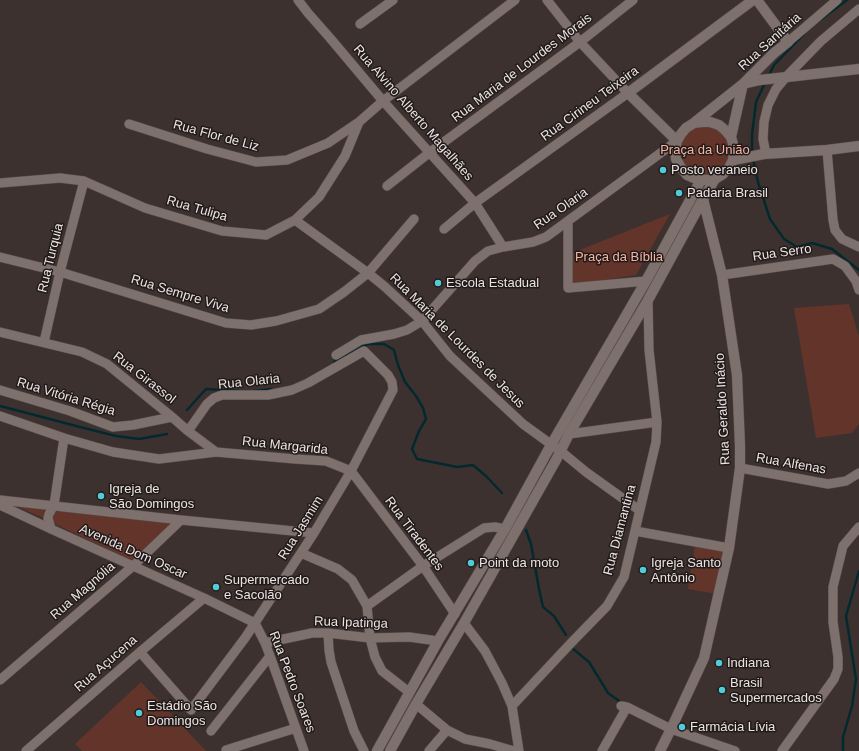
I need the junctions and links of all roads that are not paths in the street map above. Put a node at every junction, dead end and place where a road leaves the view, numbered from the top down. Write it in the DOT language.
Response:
graph roads {
  1 [pos="298,0"];
  2 [pos="393,0"];
  3 [pos="515,0"];
  4 [pos="547,0"];
  5 [pos="634,0"];
  6 [pos="753,0"];
  7 [pos="757,0"];
  8 [pos="837,0"];
  9 [pos="859,9"];
  10 [pos="360,24"];
  11 [pos="580,42"];
  12 [pos="788,42"];
  13 [pos="859,69"];
  14 [pos="784,77"];
  15 [pos="743,84"];
  16 [pos="628,93"];
  17 [pos="383,101"];
  18 [pos="359,122"];
  19 [pos="129,124"];
  20 [pos="694,124"];
  21 [pos="731,137"];
  22 [pos="677,141"];
  23 [pos="859,146"];
  24 [pos="827,150"];
  25 [pos="430,153"];
  26 [pos="765,154"];
  27 [pos="733,160"];
  28 [pos="715,179"];
  29 [pos="701,180"];
  30 [pos="84,181"];
  31 [pos="0,183"];
  32 [pos="387,186"];
  33 [pos="703,199"];
  34 [pos="475,202"];
  35 [pos="414,218"];
  36 [pos="295,220"];
  37 [pos="568,221"];
  38 [pos="444,229"];
  39 [pos="504,247"];
  40 [pos="859,247"];
  41 [pos="0,257"];
  42 [pos="60,272"];
  43 [pos="368,273"];
  44 [pos="722,275"];
  45 [pos="646,281"];
  46 [pos="859,290"];
  47 [pos="648,300"];
  48 [pos="422,321"];
  49 [pos="0,332"];
  50 [pos="44,342"];
  51 [pos="336,355"];
  52 [pos="0,390"];
  53 [pos="393,390"];
  54 [pos="0,416"];
  55 [pos="172,417"];
  56 [pos="657,422"];
  57 [pos="188,431"];
  58 [pos="569,434"];
  59 [pos="64,438"];
  60 [pos="551,445"];
  61 [pos="216,452"];
  62 [pos="561,452"];
  63 [pos="740,468"];
  64 [pos="351,471"];
  65 [pos="859,473"];
  66 [pos="0,500"];
  67 [pos="0,505"];
  68 [pos="54,505"];
  69 [pos="639,510"];
  70 [pos="181,520"];
  71 [pos="859,527"];
  72 [pos="51,529"];
  73 [pos="505,529"];
  74 [pos="635,531"];
  75 [pos="314,533"];
  76 [pos="730,548"];
  77 [pos="301,553"];
  78 [pos="132,566"];
  79 [pos="423,566"];
  80 [pos="204,598"];
  81 [pos="367,606"];
  82 [pos="455,614"];
  83 [pos="255,623"];
  84 [pos="464,623"];
  85 [pos="328,633"];
  86 [pos="370,638"];
  87 [pos="438,641"];
  88 [pos="265,643"];
  89 [pos="140,652"];
  90 [pos="270,656"];
  91 [pos="0,680"];
  92 [pos="409,692"];
  93 [pos="416,704"];
  94 [pos="512,706"];
  95 [pos="296,728"];
  96 [pos="672,729"];
  97 [pos="446,730"];
  98 [pos="211,731"];
  99 [pos="503,749"];
  100 [pos="226,750"];
  101 [pos="26,751"];
  102 [pos="304,751"];
  103 [pos="364,751"];
  104 [pos="377,751"];
  105 [pos="390,751"];
  106 [pos="429,751"];
  107 [pos="514,751"];
  108 [pos="519,751"];
  109 [pos="602,751"];
  110 [pos="660,751"];
  111 [pos="735,751"];
  112 [pos="782,751"];
  1 -- 17 [label="street, Rua Alvino Alberto Magalhães"];
  2 -- 10 [label="street"];
  3 -- 17 [label="street, Rua Flor de Liz"];
  4 -- 11 [label="street"];
  5 -- 11 [label="street, Rua Maria de Lourdes Morais"];
  6 -- 16 [label="street, Rua Cirineu Teixeira"];
  7 -- 12 [label="street"];
  8 -- 12 [label="street, Rua Sanitária"];
  9 -- 14 [label="street"];
  11 -- 16 [label="street"];
  11 -- 25 [label="street, Rua Maria de Lourdes Morais"];
  12 -- 15 [label="street, Rua Sanitária"];
  13 -- 14 [label="street"];
  14 -- 15 [label="street"];
  14 -- 26 [label="street"];
  15 -- 20 [label="street"];
  15 -- 21 [label="street, Rua Sanitária"];
  16 -- 22 [label="street"];
  16 -- 34 [label="street, Rua Cirineu Teixeira"];
  17 -- 18 [label="street, Rua Flor de Liz"];
  17 -- 25 [label="street, Rua Alvino Alberto Magalhães"];
  18 -- 19 [label="street, Rua Flor de Liz"];
  18 -- 36 [label="street, Rua Tulipa"];
  20 -- 21 [label="street"];
  20 -- 22 [label="street"];
  21 -- 27 [label="street"];
  22 -- 29 [label="street"];
  22 -- 37 [label="street, Rua Olaria"];
  23 -- 24 [label="street"];
  24 -- 26 [label="street"];
  24 -- 40 [label="street"];
  25 -- 32 [label="street, Rua Maria de Lourdes Morais"];
  25 -- 34 [label="street, Rua Alvino Alberto Magalhães"];
  26 -- 27 [label="street"];
  27 -- 28 [label="street"];
  28 -- 29 [label="street"];
  28 -- 33 [label="street"];
  29 -- 45 [label="street"];
  30 -- 31 [label="street, Rua Tulipa"];
  30 -- 36 [label="street, Rua Tulipa"];
  30 -- 42 [label="street, Rua Turquia"];
  33 -- 44 [label="street, Rua Geraldo Inácio"];
  33 -- 47 [label="street"];
  34 -- 38 [label="street, Rua Cirineu Teixeira"];
  34 -- 39 [label="street, Rua Alvino Alberto Magalhães"];
  35 -- 43 [label="street, Rua Sempre Viva"];
  36 -- 43 [label="street, Rua Maria de Lourdes de Jesus"];
  37 -- 39 [label="street, Rua Olaria"];
  37 -- 45 [label="street"];
  39 -- 48 [label="street, Rua Olaria"];
  41 -- 42 [label="street, Rua Sempre Viva"];
  42 -- 43 [label="street, Rua Sempre Viva"];
  42 -- 50 [label="street, Rua Turquia"];
  43 -- 48 [label="street, Rua Maria de Lourdes de Jesus"];
  44 -- 46 [label="street, Rua Serro"];
  44 -- 63 [label="street, Rua Geraldo Inácio"];
  45 -- 60 [label="street"];
  47 -- 56 [label="street, Rua Diamantina"];
  47 -- 58 [label="street"];
  48 -- 51 [label="street, Rua Olaria"];
  48 -- 60 [label="street, Rua Maria de Lourdes de Jesus"];
  49 -- 50 [label="street, Rua Girassol"];
  50 -- 55 [label="street, Rua Girassol"];
  52 -- 55 [label="street, Rua Vitória Régia"];
  53 -- 57 [label="street, Rua Olaria"];
  53 -- 64 [label="street, Rua Jasmim"];
  54 -- 59 [label="street, Rua Margarida"];
  55 -- 57 [label="street, Rua Girassol"];
  56 -- 58 [label="street"];
  56 -- 69 [label="street, Rua Diamantina"];
  57 -- 61 [label="street, Rua Girassol"];
  58 -- 62 [label="street"];
  59 -- 61 [label="street, Rua Margarida"];
  59 -- 68 [label="street"];
  60 -- 62 [label="street, Rua Maria de Lourdes de Jesus"];
  60 -- 73 [label="street"];
  61 -- 64 [label="street, Rua Margarida"];
  62 -- 69 [label="street, Rua Maria de Lourdes de Jesus"];
  62 -- 84 [label="street"];
  63 -- 65 [label="street, Rua Alfenas"];
  63 -- 76 [label="street, Rua Geraldo Inácio"];
  64 -- 75 [label="street, Rua Jasmim"];
  64 -- 79 [label="street, Rua Tiradentes"];
  66 -- 68 [label="street"];
  67 -- 72 [label="street, Avenida Dom Oscar"];
  68 -- 70 [label="street"];
  68 -- 72 [label="street"];
  69 -- 74 [label="street, Rua Diamantina"];
  70 -- 75 [label="street"];
  70 -- 78 [label="street, Rua Magnólia"];
  71 -- 112 [label="street"];
  72 -- 78 [label="street, Avenida Dom Oscar"];
  73 -- 79 [label="street"];
  73 -- 82 [label="street"];
  74 -- 76 [label="street"];
  74 -- 94 [label="street, Rua Diamantina"];
  75 -- 77 [label="street, Rua Jasmim"];
  76 -- 96 [label="street, Rua Geraldo Inácio"];
  77 -- 81 [label="street"];
  77 -- 83 [label="street, Rua Jasmim"];
  78 -- 80 [label="street, Avenida Dom Oscar"];
  78 -- 91 [label="street, Rua Magnólia"];
  79 -- 81 [label="street"];
  79 -- 82 [label="street, Rua Tiradentes"];
  80 -- 83 [label="street, Avenida Dom Oscar"];
  80 -- 89 [label="street, Rua Açucena"];
  81 -- 86 [label="street"];
  82 -- 87 [label="street"];
  83 -- 88 [label="street, Rua Pedro Soares"];
  83 -- 89 [label="street, Rua Jasmim"];
  84 -- 93 [label="street"];
  84 -- 94 [label="street"];
  85 -- 86 [label="street, Rua Ipatinga"];
  85 -- 88 [label="street, Rua Ipatinga"];
  85 -- 103 [label="street"];
  86 -- 87 [label="street, Rua Ipatinga"];
  86 -- 92 [label="street"];
  87 -- 92 [label="street"];
  88 -- 90 [label="street, Rua Pedro Soares"];
  89 -- 101 [label="street, Rua Açucena"];
  90 -- 95 [label="street, Rua Pedro Soares"];
  90 -- 98 [label="street"];
  92 -- 104 [label="street"];
  93 -- 97 [label="street"];
  93 -- 105 [label="street"];
  94 -- 108 [label="street"];
  95 -- 100 [label="street"];
  95 -- 102 [label="street, Rua Pedro Soares"];
  96 -- 109 [label="street"];
  96 -- 110 [label="street, Rua Geraldo Inácio"];
  96 -- 111 [label="street"];
  97 -- 99 [label="street"];
  97 -- 106 [label="street"];
  99 -- 107 [label="street"];
}
